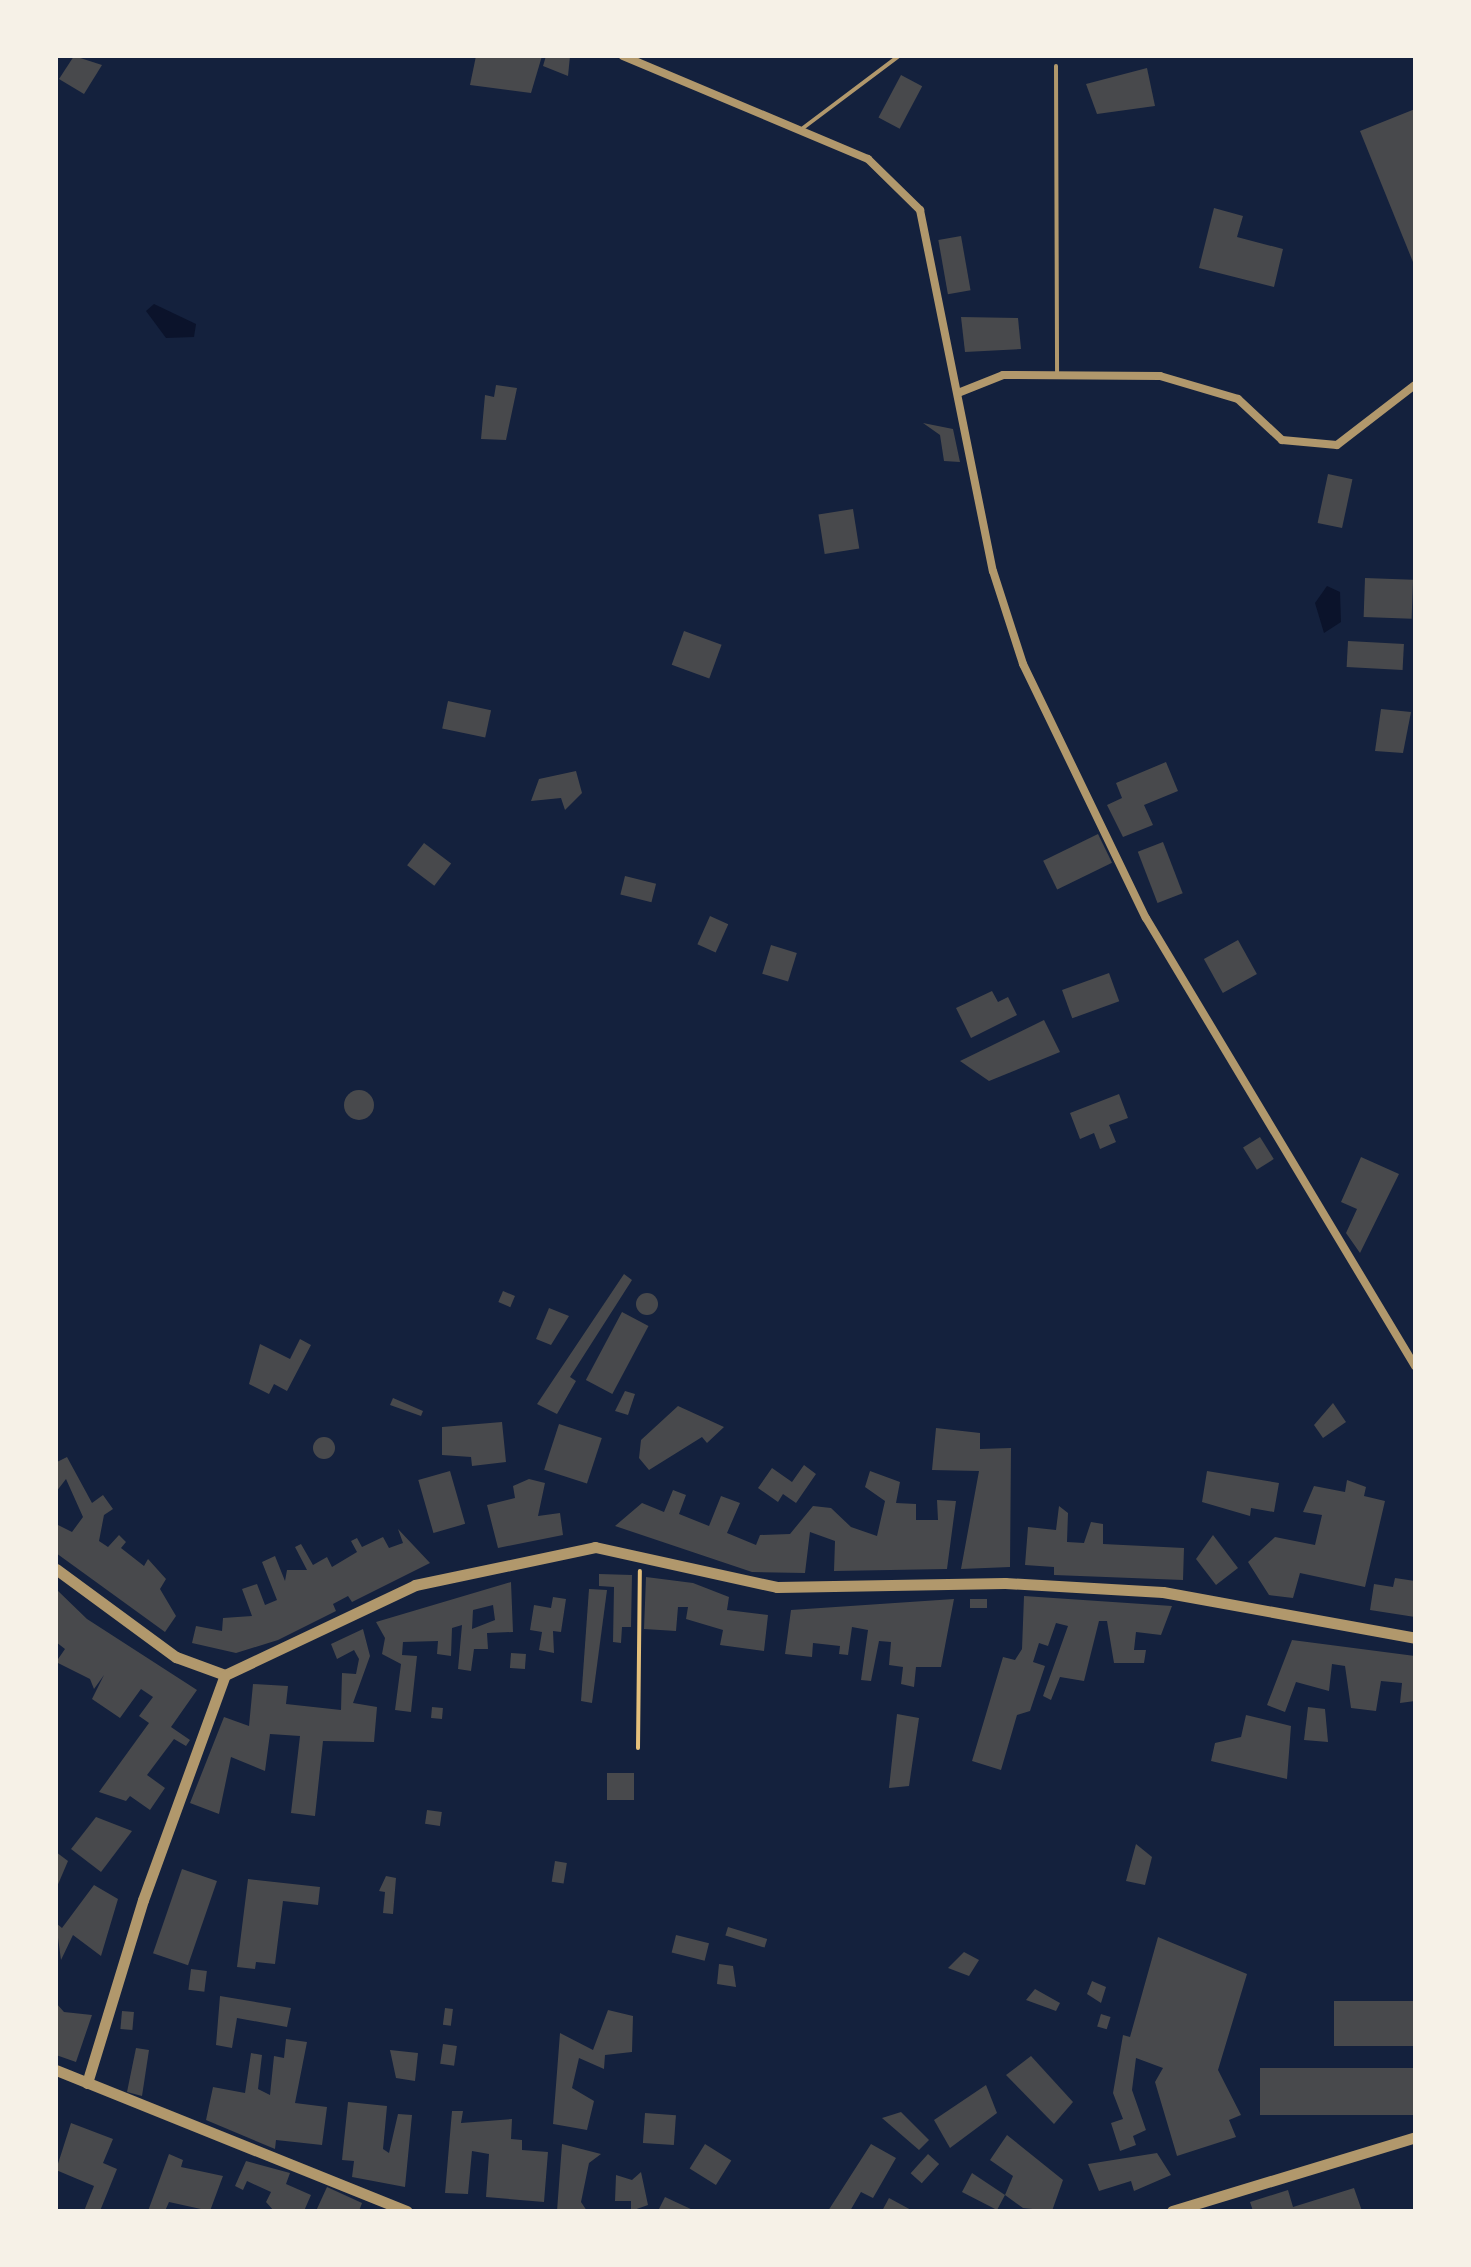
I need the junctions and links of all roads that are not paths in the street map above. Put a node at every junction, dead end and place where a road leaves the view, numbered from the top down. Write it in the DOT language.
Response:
graph roads {
  1 [pos="623,56"];
  2 [pos="899,56"];
  3 [pos="1056,66"];
  4 [pos="803,128"];
  5 [pos="1057,373"];
  6 [pos="1415,385"];
  7 [pos="958,393"];
  8 [pos="1415,1366"];
  9 [pos="56,1569"];
  10 [pos="1415,1638"];
  11 [pos="225,1675"];
  12 [pos="56,2070"];
  13 [pos="87,2083"];
  14 [pos="1415,2137"];
  15 [pos="407,2211"];
  16 [pos="1172,2211"];
  1 -- 4 [label="street"];
  2 -- 4 [label="lane"];
  3 -- 5 [label="lane"];
  4 -- 7 [label="street"];
  5 -- 6 [label="street"];
  5 -- 7 [label="street"];
  7 -- 8 [label="street"];
  9 -- 11 [label="street"];
  10 -- 11 [label="street"];
  11 -- 13 [label="street"];
  12 -- 13 [label="street"];
  13 -- 15 [label="street"];
  14 -- 16 [label="street"];
}
